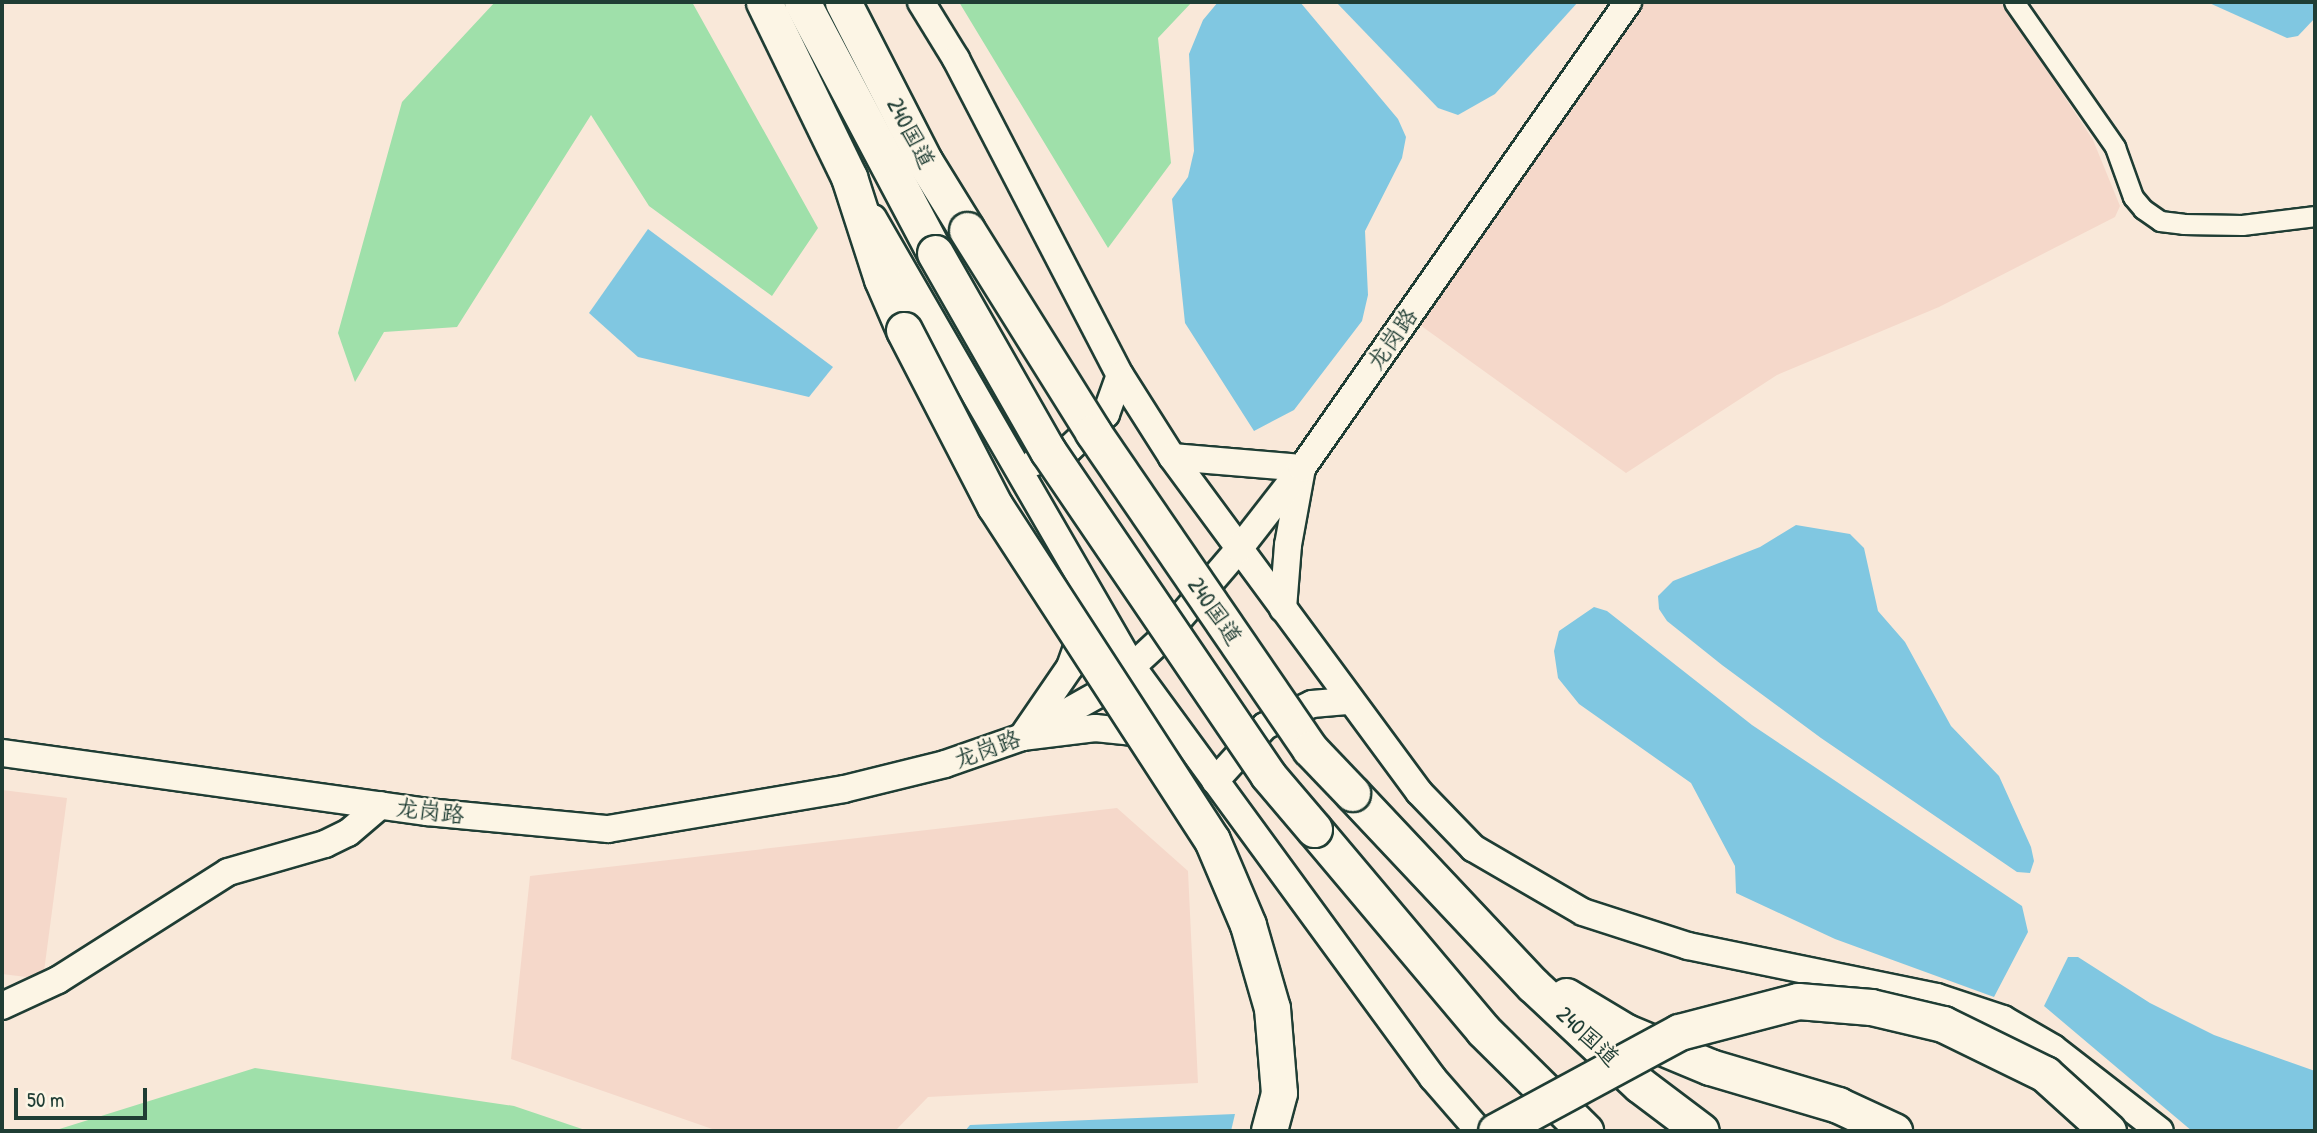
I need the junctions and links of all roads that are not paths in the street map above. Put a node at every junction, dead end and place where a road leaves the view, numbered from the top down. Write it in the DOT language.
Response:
graph roads {
  1 [pos="764,2"];
  2 [pos="802,2"];
  3 [pos="843,2"];
  4 [pos="921,2"];
  5 [pos="1628,2"];
  6 [pos="2014,2"];
  7 [pos="849,177"];
  8 [pos="2315,216"];
  9 [pos="1120,374"];
  10 [pos="1172,457"];
  11 [pos="1016,464"];
  12 [pos="1302,468"];
  13 [pos="1239,549"];
  14 [pos="1089,592"];
  15 [pos="1283,609"];
  16 [pos="1133,668"];
  17 [pos="1350,701"];
  18 [pos="1022,737"];
  19 [pos="1186,741"];
  20 [pos="2,753"];
  21 [pos="1215,781"];
  22 [pos="382,805"];
  23 [pos="1514,965"];
  24 [pos="2,1006"];
  25 [pos="1269,1131"];
  26 [pos="1479,1131"];
  27 [pos="1496,1131"];
  28 [pos="1585,1131"];
  29 [pos="1701,1131"];
  30 [pos="1894,1131"];
  31 [pos="2108,1131"];
  32 [pos="2160,1131"];
  1 -- 7 [label="highway"];
  2 -- 28 [label="highway, 240国道, bridge"];
  3 -- 23 [label="highway, 240国道, bridge"];
  4 -- 9 [label="main road"];
  5 -- 12 [label="main road, 龙岗路"];
  6 -- 8 [label="street"];
  7 -- 11 [label="main road"];
  7 -- 25 [label="highway, bridge"];
  9 -- 10 [label="main road"];
  9 -- 11 [label="main road"];
  10 -- 12 [label="main road"];
  10 -- 13 [label="main road"];
  11 -- 14 [label="main road"];
  12 -- 13 [label="main road, 龙岗路"];
  12 -- 15 [label="main road"];
  13 -- 15 [label="main road"];
  13 -- 16 [label="main road, 龙岗路"];
  14 -- 16 [label="main road"];
  14 -- 18 [label="main road"];
  15 -- 17 [label="main road"];
  16 -- 18 [label="main road, 龙岗路"];
  16 -- 19 [label="main road"];
  17 -- 21 [label="main road"];
  17 -- 32 [label="main road"];
  18 -- 19 [label="main road"];
  18 -- 22 [label="main road, 龙岗路"];
  19 -- 21 [label="main road"];
  20 -- 22 [label="main road, 龙岗路"];
  21 -- 26 [label="main road"];
  22 -- 24 [label="main road"];
  23 -- 29 [label="highway, 240国道"];
  23 -- 30 [label="highway"];
  27 -- 31 [label="highway, bridge"];
}
